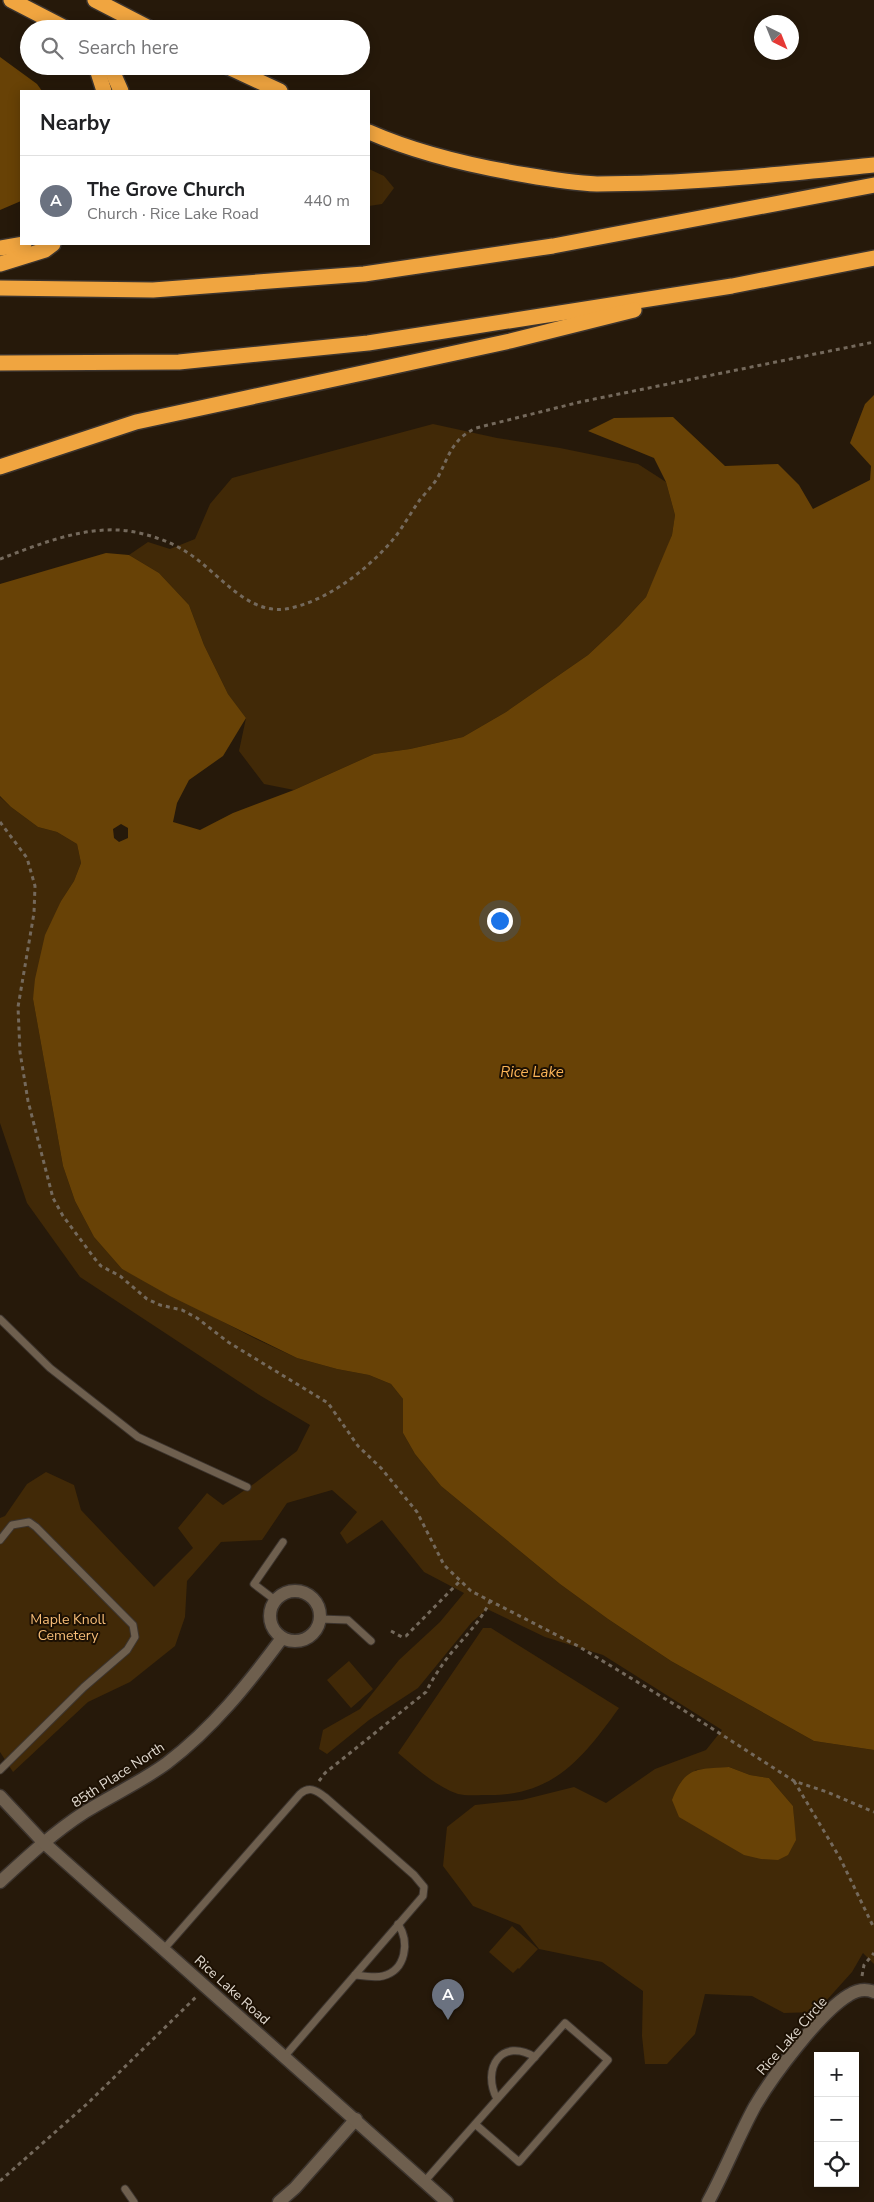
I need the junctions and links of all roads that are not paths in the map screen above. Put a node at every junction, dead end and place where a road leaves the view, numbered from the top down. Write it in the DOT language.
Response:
graph roads {
  1 [pos="11,0"];
  2 [pos="95,0"];
  3 [pos="50,20"];
  4 [pos="134,20"];
  5 [pos="99,75"];
  6 [pos="114,75"];
  7 [pos="245,75"];
  8 [pos="104,90"];
  9 [pos="120,90"];
  10 [pos="278,90"];
  11 [pos="370,132"];
  12 [pos="874,165"];
  13 [pos="874,185"];
  14 [pos="20,245"];
  15 [pos="52,245"];
  16 [pos="0,248"];
  17 [pos="874,258"];
  18 [pos="0,264"];
  19 [pos="732,286"];
  20 [pos="0,288"];
  21 [pos="0,363"];
  22 [pos="0,467"];
  23 [pos="0,1319"];
  24 [pos="247,1487"];
  25 [pos="0,1540"];
  26 [pos="283,1542"];
  27 [pos="275,1600"];
  28 [pos="320,1619"];
  29 [pos="282,1638"];
  30 [pos="371,1641"];
  31 [pos="0,1770"];
  32 [pos="0,1796"];
  33 [pos="43,1842"];
  34 [pos="0,1882"];
  35 [pos="398,1924"];
  36 [pos="164,1949"];
  37 [pos="355,1975"];
  38 [pos="868,1991"];
  39 [pos="284,2057"];
  40 [pos="535,2057"];
  41 [pos="497,2099"];
  42 [pos="356,2119"];
  43 [pos="475,2124"];
  44 [pos="425,2182"];
  45 [pos="125,2189"];
  46 [pos="134,2202"];
  47 [pos="279,2202"];
  48 [pos="447,2202"];
  49 [pos="708,2202"];
  1 -- 3 [label="highway"];
  2 -- 4 [label="highway"];
  5 -- 8 [label="highway"];
  6 -- 9 [label="highway"];
  7 -- 10 [label="highway"];
  11 -- 12 [label="highway"];
  13 -- 20 [label="highway"];
  14 -- 16 [label="highway"];
  15 -- 18 [label="highway"];
  17 -- 19 [label="highway"];
  19 -- 21 [label="highway"];
  19 -- 22 [label="highway"];
  23 -- 24 [label="lane"];
  25 -- 31 [label="lane"];
  26 -- 27 [label="lane"];
  27 -- 28 [label="street"];
  27 -- 29 [label="street"];
  28 -- 29 [label="street"];
  28 -- 30 [label="lane"];
  29 -- 33 [label="street, 85th Place North"];
  32 -- 33 [label="street, Rice Lake Road"];
  33 -- 34 [label="street, 85th Place North"];
  33 -- 36 [label="street, Rice Lake Road"];
  35 -- 36 [label="lane"];
  35 -- 37 [label="lane"];
  35 -- 37 [label="lane"];
  36 -- 39 [label="street, Rice Lake Road"];
  37 -- 39 [label="lane"];
  38 -- 49 [label="street, Rice Lake Circle"];
  39 -- 42 [label="street, Rice Lake Road"];
  40 -- 41 [label="lane"];
  40 -- 41 [label="lane"];
  40 -- 43 [label="lane"];
  41 -- 43 [label="lane"];
  42 -- 44 [label="street, Rice Lake Road"];
  42 -- 47 [label="street"];
  43 -- 44 [label="lane"];
  44 -- 48 [label="street, Rice Lake Road"];
  45 -- 46 [label="lane"];
}
